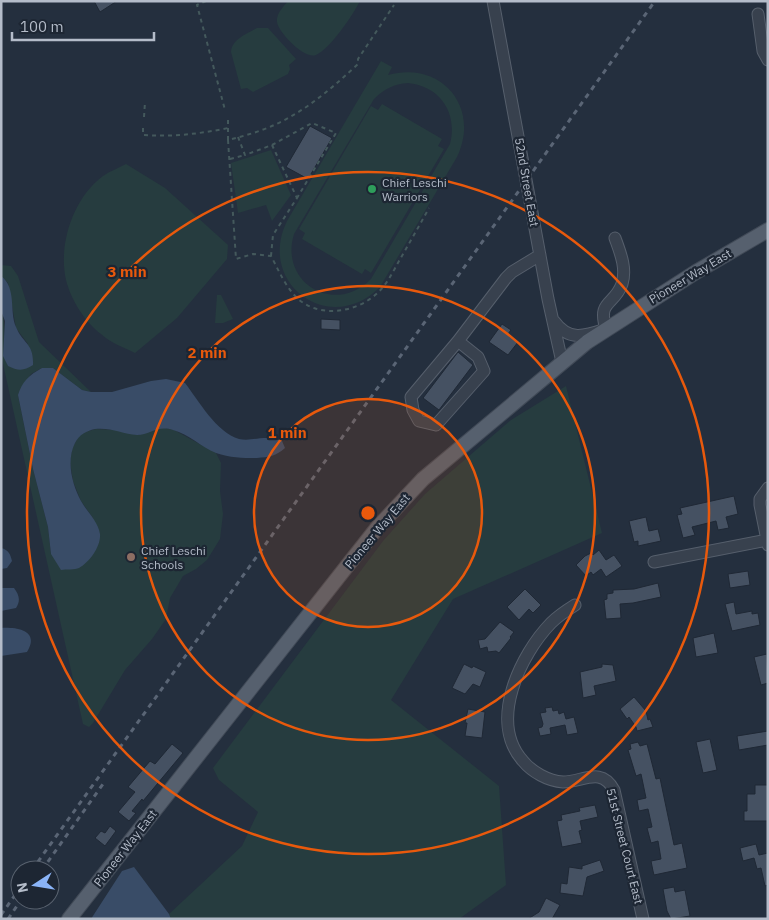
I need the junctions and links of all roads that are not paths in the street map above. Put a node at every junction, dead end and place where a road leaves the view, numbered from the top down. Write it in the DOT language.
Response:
graph roads {
  1 [pos="493,1"];
  2 [pos="758,14"];
  3 [pos="768,60"];
  4 [pos="768,230"];
  5 [pos="615,238"];
  6 [pos="540,255"];
  7 [pos="552,317"];
  8 [pos="606,329"];
  9 [pos="458,342"];
  10 [pos="562,362"];
  11 [pos="765,491"];
  12 [pos="767,543"];
  13 [pos="654,562"];
  14 [pos="576,605"];
  15 [pos="69,919"];
  16 [pos="643,919"];
  1 -- 6 [label="street, 52nd Street East"];
  2 -- 3 [label="street"];
  4 -- 8 [label="main road, Pioneer Way East"];
  5 -- 8 [label="street"];
  6 -- 7 [label="street, 52nd Street East"];
  6 -- 9 [label="street"];
  7 -- 8 [label="street"];
  7 -- 10 [label="street, 52nd Street East"];
  8 -- 10 [label="main road, Pioneer Way East"];
  9 -- 9 [label="street"];
  10 -- 15 [label="main road, Pioneer Way East"];
  11 -- 12 [label="street"];
  12 -- 13 [label="street"];
  14 -- 16 [label="street, 51st Street Court East"];
}
